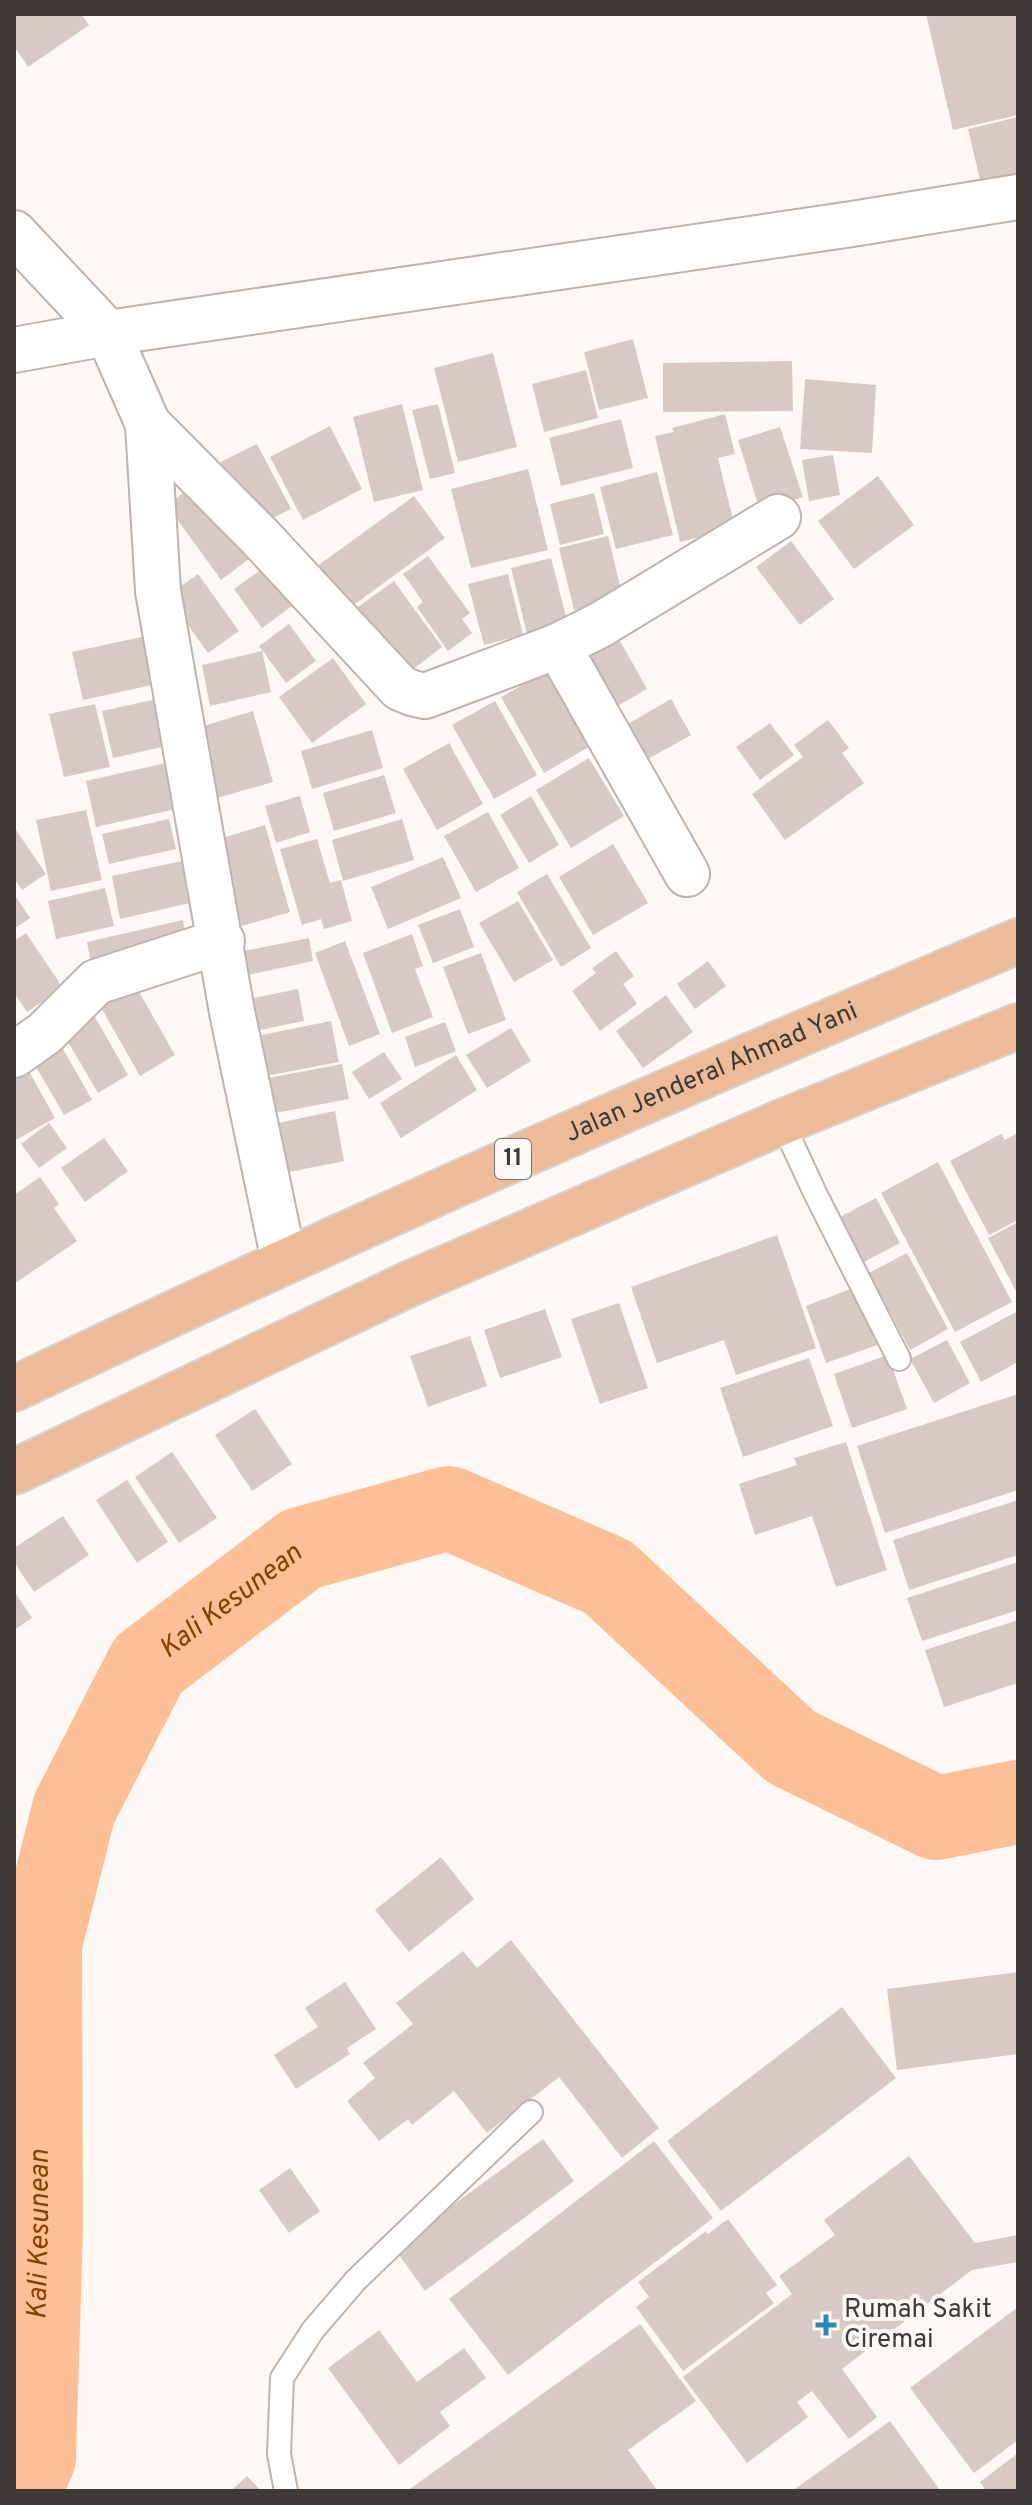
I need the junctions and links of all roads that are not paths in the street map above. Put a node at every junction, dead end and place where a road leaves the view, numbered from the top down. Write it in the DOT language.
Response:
graph roads {
  1 [pos="1018,197"];
  2 [pos="14,233"];
  3 [pos="108,333"];
  4 [pos="14,350"];
  5 [pos="148,424"];
  6 [pos="778,517"];
  7 [pos="558,646"];
  8 [pos="687,874"];
  9 [pos="222,941"];
  10 [pos="1018,941"];
  11 [pos="1016,1031"];
  12 [pos="14,1055"];
  13 [pos="782,1122"];
  14 [pos="284,1261"];
  15 [pos="899,1359"];
  16 [pos="14,1389"];
  17 [pos="14,1472"];
  18 [pos="531,2112"];
  19 [pos="286,2491"];
  1 -- 3 [label="street"];
  2 -- 3 [label="street"];
  3 -- 4 [label="street"];
  3 -- 5 [label="street"];
  5 -- 7 [label="street"];
  5 -- 9 [label="street"];
  6 -- 7 [label="street"];
  7 -- 8 [label="street"];
  9 -- 12 [label="street"];
  9 -- 14 [label="street"];
  10 -- 14 [label="highway, Jalan Jenderal Ahmad Yani / 11"];
  11 -- 13 [label="highway"];
  13 -- 15 [label="lane"];
  13 -- 17 [label="highway"];
  14 -- 16 [label="highway, Jalan Jenderal Ahmad Yani / 11"];
  18 -- 19 [label="lane"];
}
